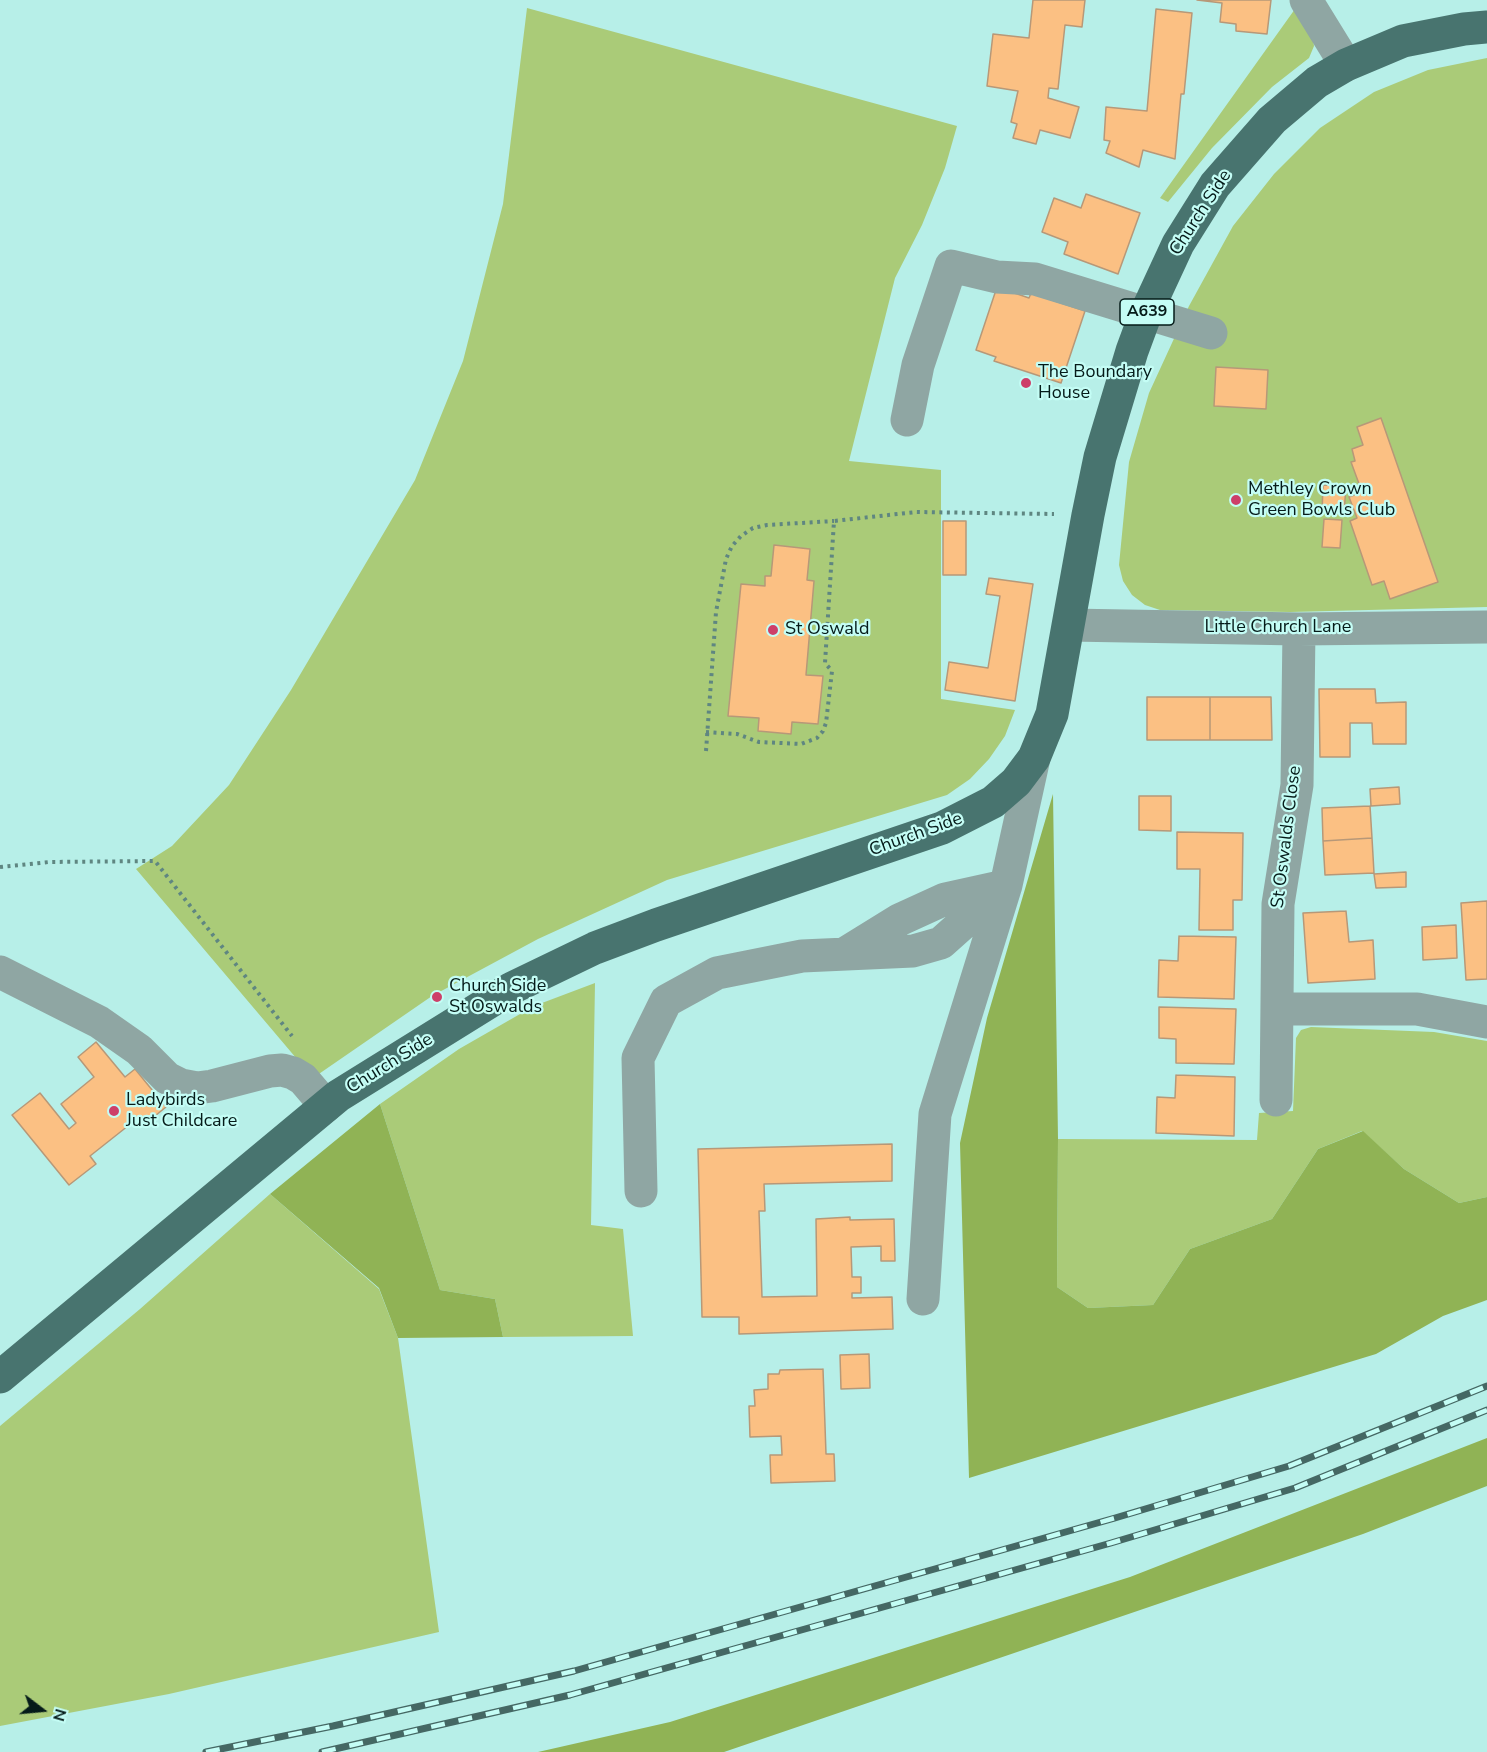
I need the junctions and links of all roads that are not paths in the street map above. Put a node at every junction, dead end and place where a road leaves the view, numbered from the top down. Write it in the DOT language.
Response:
graph roads {
  1 [pos="1306,0"];
  2 [pos="1487,27"];
  3 [pos="1346,65"];
  4 [pos="1146,313"];
  5 [pos="1211,333"];
  6 [pos="907,420"];
  7 [pos="1069,625"];
  8 [pos="1487,627"];
  9 [pos="1299,629"];
  10 [pos="1034,758"];
  11 [pos="1006,885"];
  12 [pos="0,972"];
  13 [pos="1278,1009"];
  14 [pos="1487,1022"];
  15 [pos="1276,1100"];
  16 [pos="326,1106"];
  17 [pos="641,1191"];
  18 [pos="923,1299"];
  19 [pos="0,1377"];
  1 -- 3 [label="street"];
  2 -- 3 [label="main road, Church Side / A639"];
  3 -- 4 [label="main road, Church Side / A639"];
  4 -- 5 [label="street"];
  4 -- 6 [label="street"];
  4 -- 7 [label="main road, Church Side / A639"];
  7 -- 9 [label="street, Little Church Lane"];
  7 -- 10 [label="main road, Church Side / A639"];
  8 -- 9 [label="street, Little Church Lane"];
  9 -- 13 [label="street, St Oswalds Close"];
  10 -- 11 [label="street"];
  10 -- 16 [label="main road, Church Side / A639"];
  11 -- 17 [label="street"];
  11 -- 18 [label="street"];
  12 -- 16 [label="street"];
  13 -- 14 [label="street"];
  13 -- 15 [label="street, St Oswalds Close"];
  16 -- 19 [label="main road, Church Side / A639"];
}
